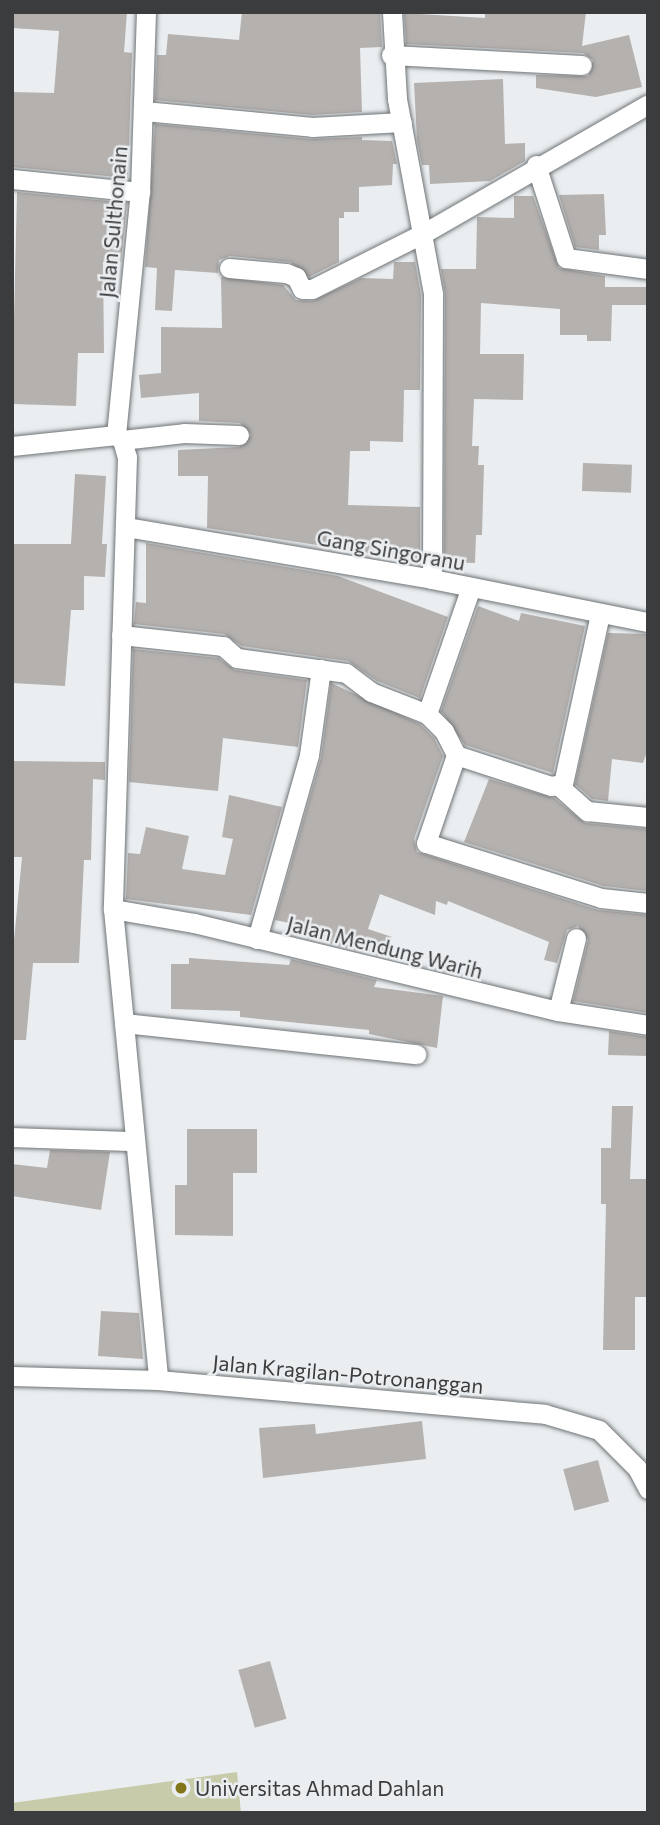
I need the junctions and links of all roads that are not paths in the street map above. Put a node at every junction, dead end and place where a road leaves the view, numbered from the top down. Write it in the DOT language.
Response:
graph roads {
  1 [pos="146,12"];
  2 [pos="392,12"];
  3 [pos="391,55"];
  4 [pos="582,65"];
  5 [pos="648,104"];
  6 [pos="144,111"];
  7 [pos="402,122"];
  8 [pos="536,165"];
  9 [pos="12,179"];
  10 [pos="140,192"];
  11 [pos="424,233"];
  12 [pos="229,268"];
  13 [pos="648,269"];
  14 [pos="239,435"];
  15 [pos="119,438"];
  16 [pos="12,446"];
  17 [pos="126,527"];
  18 [pos="432,579"];
  19 [pos="471,587"];
  20 [pos="600,614"];
  21 [pos="648,622"];
  22 [pos="121,635"];
  23 [pos="321,669"];
  24 [pos="427,714"];
  25 [pos="456,755"];
  26 [pos="559,786"];
  27 [pos="648,817"];
  28 [pos="648,903"];
  29 [pos="113,909"];
  30 [pos="576,938"];
  31 [pos="257,939"];
  32 [pos="558,1011"];
  33 [pos="124,1023"];
  34 [pos="648,1025"];
  35 [pos="416,1054"];
  36 [pos="12,1137"];
  37 [pos="135,1141"];
  38 [pos="12,1376"];
  39 [pos="158,1380"];
  40 [pos="648,1489"];
  1 -- 6 [label="street, Jalan Sulthonain"];
  2 -- 3 [label="street"];
  3 -- 4 [label="street"];
  3 -- 7 [label="street"];
  5 -- 8 [label="street"];
  6 -- 7 [label="street"];
  6 -- 10 [label="street, Jalan Sulthonain"];
  7 -- 11 [label="street"];
  8 -- 11 [label="street"];
  8 -- 13 [label="street"];
  9 -- 10 [label="street"];
  10 -- 15 [label="street, Jalan Sulthonain"];
  11 -- 12 [label="street"];
  11 -- 18 [label="street"];
  14 -- 15 [label="street"];
  15 -- 16 [label="street"];
  15 -- 17 [label="street, Jalan Sulthonain"];
  17 -- 18 [label="street, Gang Singoranu"];
  17 -- 22 [label="street, Jalan Sulthonain"];
  18 -- 19 [label="street, Gang Singoranu"];
  19 -- 20 [label="street, Gang Singoranu"];
  19 -- 24 [label="street"];
  20 -- 21 [label="street, Gang Singoranu"];
  20 -- 26 [label="street"];
  22 -- 23 [label="street"];
  22 -- 29 [label="street, Jalan Sulthonain"];
  23 -- 24 [label="street"];
  23 -- 31 [label="street"];
  24 -- 25 [label="street"];
  25 -- 26 [label="street"];
  25 -- 28 [label="street"];
  26 -- 27 [label="street"];
  29 -- 31 [label="street, Jalan Mendung Warih"];
  29 -- 33 [label="street, Jalan Sulthonain"];
  30 -- 32 [label="street"];
  31 -- 32 [label="street, Jalan Mendung Warih"];
  32 -- 34 [label="street, Jalan Mendung Warih"];
  33 -- 35 [label="street"];
  33 -- 37 [label="street, Jalan Sulthonain"];
  36 -- 37 [label="street"];
  37 -- 39 [label="street, Jalan Sulthonain"];
  38 -- 39 [label="street, Jalan Kragilan-Potronanggan"];
  39 -- 40 [label="street, Jalan Kragilan-Potronanggan"];
}
